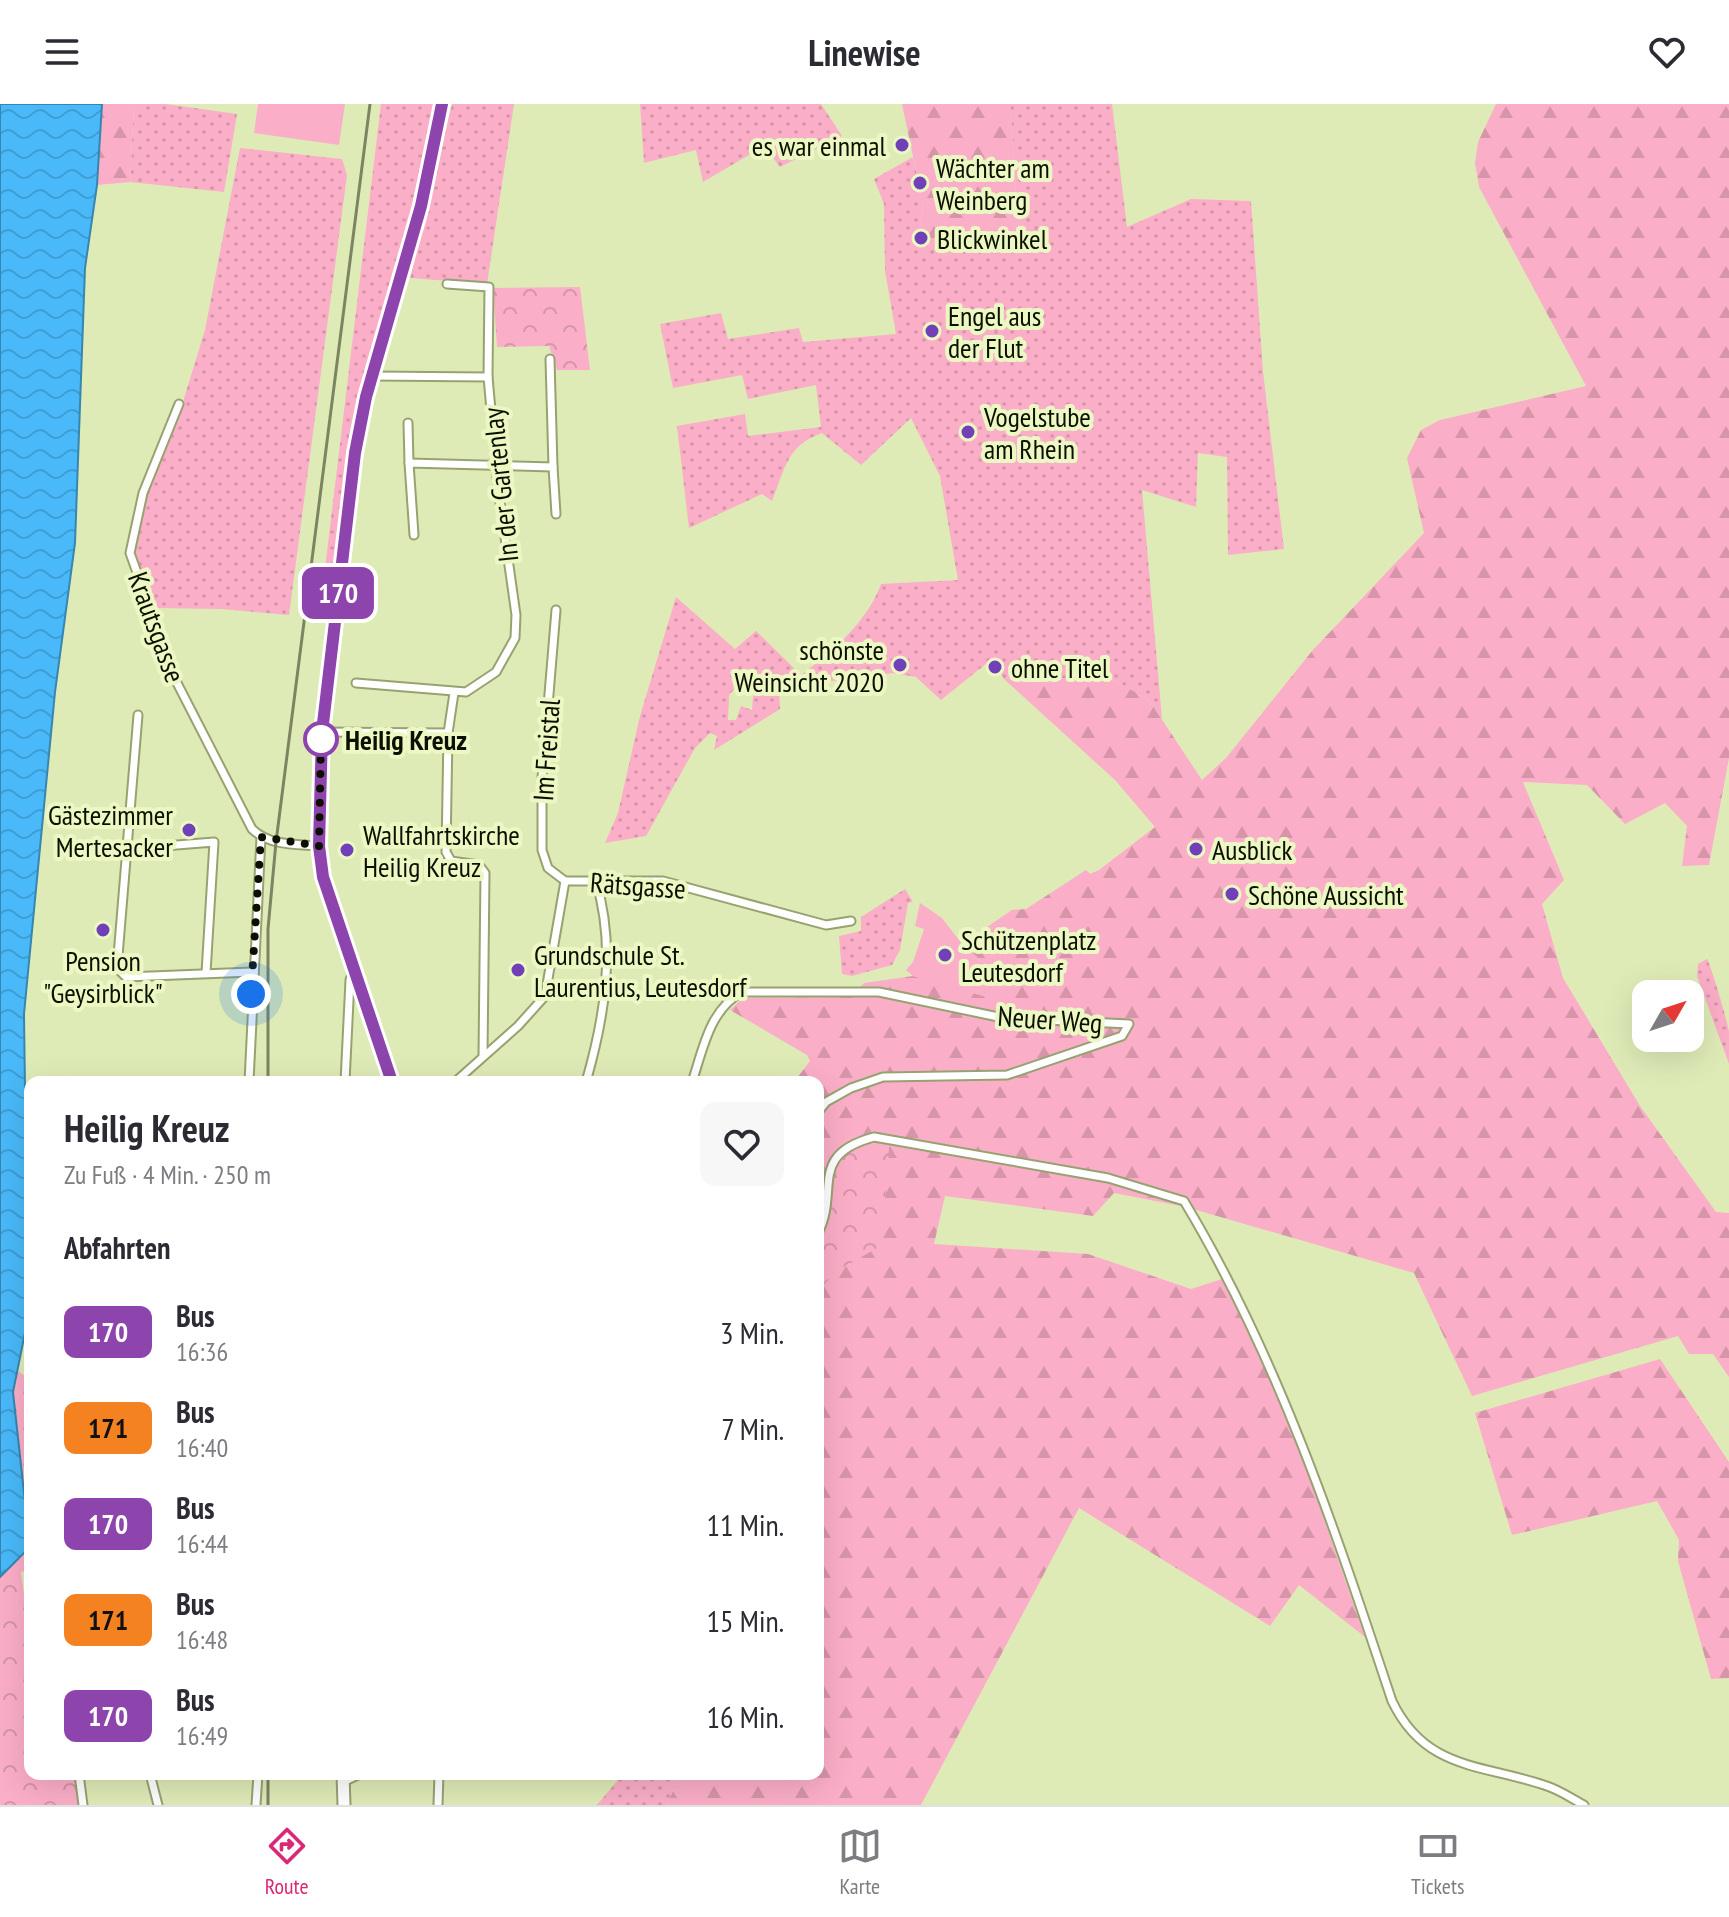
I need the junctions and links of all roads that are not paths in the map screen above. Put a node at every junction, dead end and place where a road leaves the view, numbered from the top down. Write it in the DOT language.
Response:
graph roads {
  1 [pos="442,104"];
  2 [pos="447,284"];
  3 [pos="550,359"];
  4 [pos="372,376"];
  5 [pos="488,377"];
  6 [pos="179,404"];
  7 [pos="408,423"];
  8 [pos="409,463"];
  9 [pos="496,465"];
  10 [pos="553,467"];
  11 [pos="556,514"];
  12 [pos="414,535"];
  13 [pos="556,610"];
  14 [pos="356,683"];
  15 [pos="454,693"];
  16 [pos="138,715"];
  17 [pos="322,732"];
  18 [pos="448,733"];
  19 [pos="261,837"];
  20 [pos="319,846"];
  21 [pos="127,849"];
  22 [pos="565,881"];
  23 [pos="596,881"];
  24 [pos="851,921"];
  25 [pos="252,972"];
  26 [pos="353,972"];
  27 [pos="206,973"];
  28 [pos="483,1056"];
  29 [pos="249,1076"];
  30 [pos="345,1076"];
  31 [pos="390,1076"];
  32 [pos="461,1076"];
  33 [pos="588,1076"];
  34 [pos="694,1076"];
  35 [pos="824,1104"];
  36 [pos="824,1205"];
  37 [pos="80,1780"];
  38 [pos="152,1780"];
  39 [pos="258,1780"];
  40 [pos="343,1780"];
  41 [pos="439,1780"];
  42 [pos="83,1805"];
  43 [pos="158,1805"];
  44 [pos="256,1805"];
  45 [pos="344,1805"];
  46 [pos="438,1805"];
  47 [pos="1584,1805"];
  1 -- 4 [label="main road"];
  2 -- 5 [label="street, In der Gartenlay"];
  3 -- 10 [label="street"];
  4 -- 5 [label="street"];
  4 -- 17 [label="main road"];
  5 -- 9 [label="street, In der Gartenlay"];
  6 -- 19 [label="street, Krautsgasse"];
  7 -- 8 [label="street"];
  8 -- 9 [label="street"];
  8 -- 12 [label="street"];
  9 -- 10 [label="street"];
  9 -- 15 [label="street, In der Gartenlay"];
  10 -- 11 [label="street"];
  13 -- 22 [label="street, Im Freistal"];
  14 -- 15 [label="street"];
  15 -- 18 [label="street"];
  16 -- 21 [label="street"];
  17 -- 18 [label="street"];
  17 -- 20 [label="main road"];
  18 -- 28 [label="street"];
  19 -- 20 [label="street"];
  19 -- 25 [label="street"];
  20 -- 26 [label="main road"];
  21 -- 27 [label="street"];
  21 -- 27 [label="street"];
  22 -- 23 [label="street, Rätsgasse"];
  22 -- 28 [label="street, Rätsgasse"];
  23 -- 24 [label="street, Rätsgasse"];
  23 -- 33 [label="street"];
  25 -- 27 [label="street"];
  25 -- 29 [label="street"];
  26 -- 30 [label="street"];
  26 -- 31 [label="main road"];
  28 -- 32 [label="street, Rätsgasse"];
  34 -- 35 [label="street, Neuer Weg"];
  36 -- 47 [label="street"];
  37 -- 42 [label="street"];
  38 -- 43 [label="street"];
  39 -- 44 [label="street"];
  40 -- 45 [label="main road"];
  41 -- 46 [label="street"];
}
